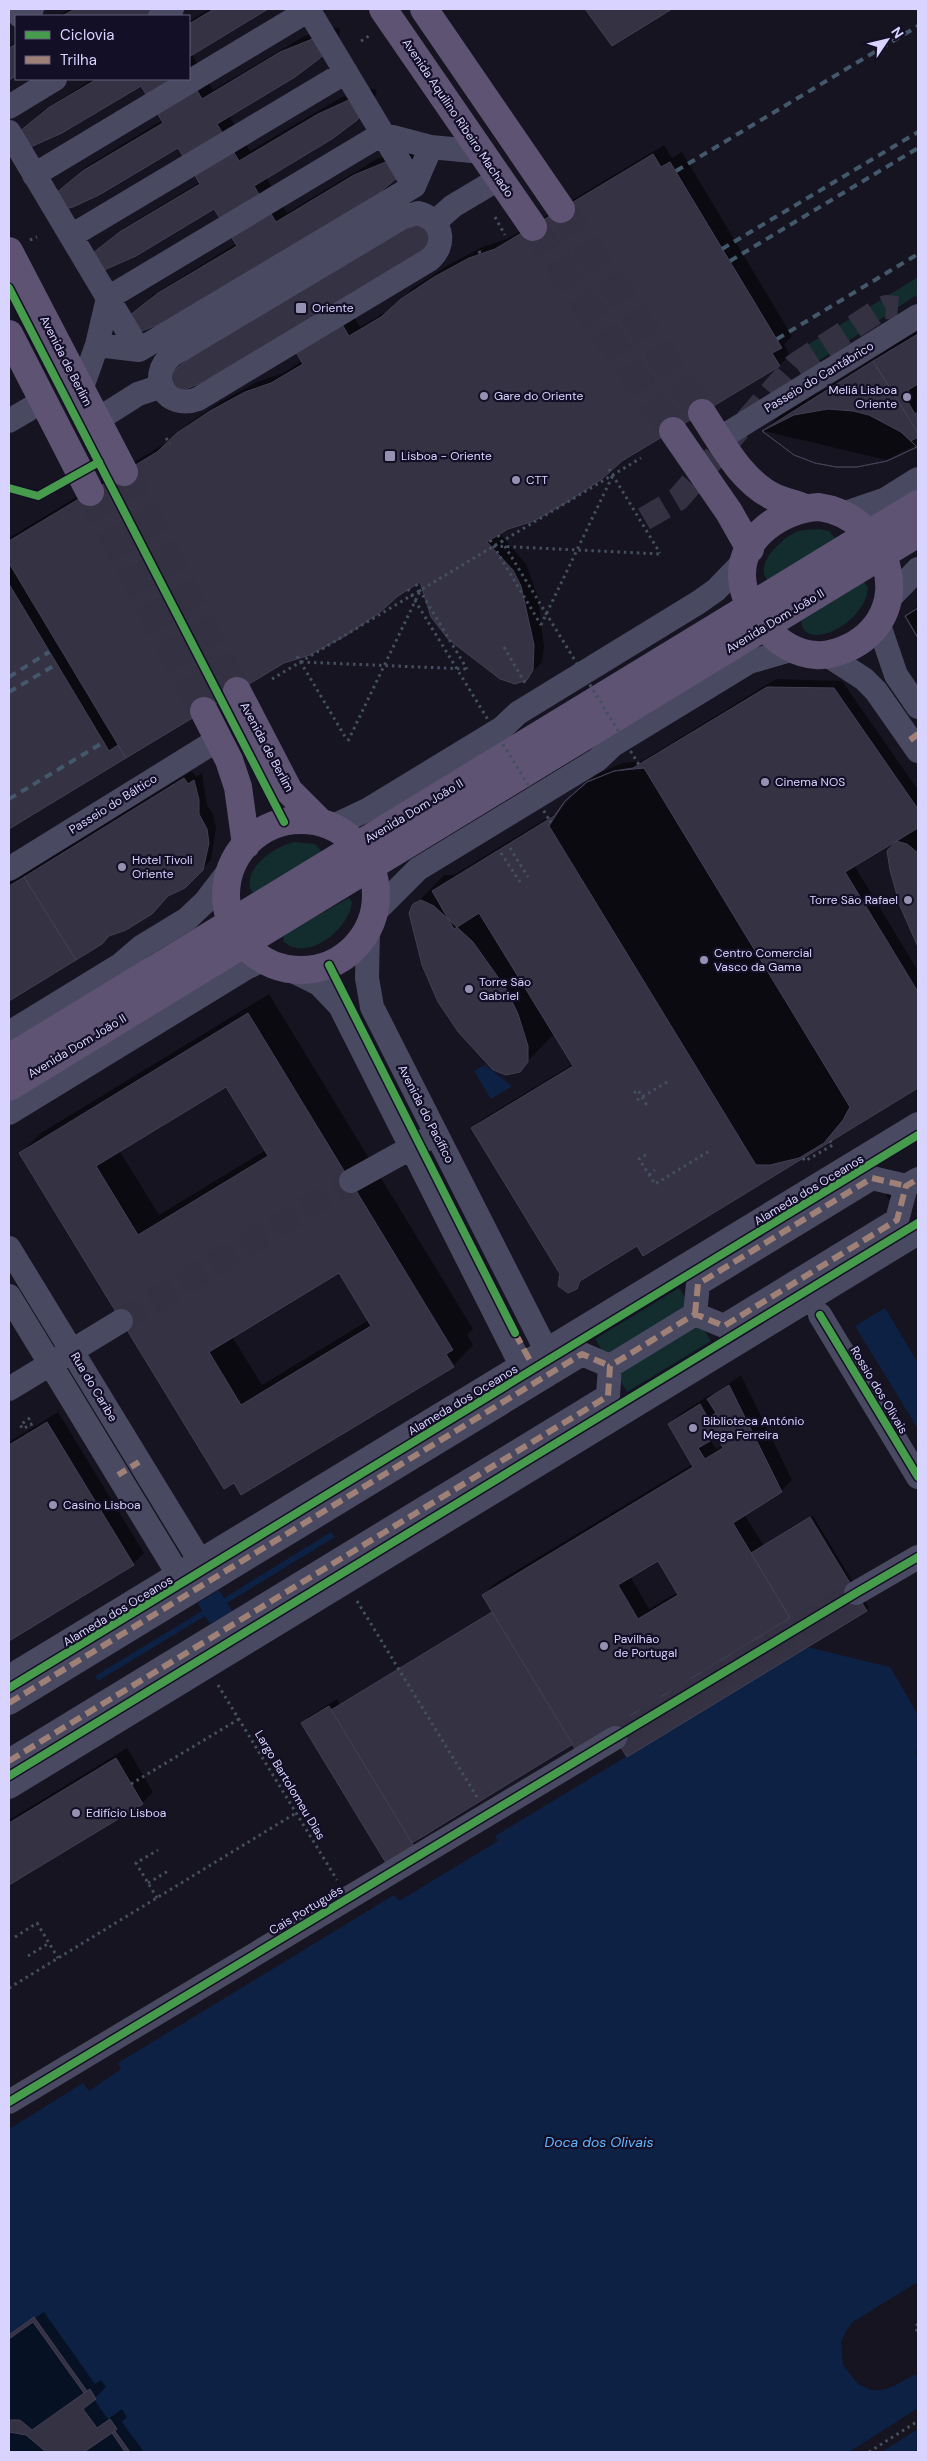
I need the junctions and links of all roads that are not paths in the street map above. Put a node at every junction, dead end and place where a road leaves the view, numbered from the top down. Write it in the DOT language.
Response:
graph roads {
  1 [pos="424,9"];
  2 [pos="308,10"];
  3 [pos="377,19"];
  4 [pos="346,72"];
  5 [pos="53,80"];
  6 [pos="9,107"];
  7 [pos="9,132"];
  8 [pos="382,134"];
  9 [pos="431,147"];
  10 [pos="482,152"];
  11 [pos="34,175"];
  12 [pos="500,178"];
  13 [pos="414,186"];
  14 [pos="561,209"];
  15 [pos="435,222"];
  16 [pos="533,227"];
  17 [pos="71,236"];
  18 [pos="9,251"];
  19 [pos="108,298"];
  20 [pos="911,312"];
  21 [pos="9,334"];
  22 [pos="98,345"];
  23 [pos="139,350"];
  24 [pos="162,386"];
  25 [pos="81,390"];
  26 [pos="43,401"];
  27 [pos="702,413"];
  28 [pos="97,420"];
  29 [pos="9,421"];
  30 [pos="673,430"];
  31 [pos="719,439"];
  32 [pos="124,472"];
  33 [pos="918,479"];
  34 [pos="90,492"];
  35 [pos="918,504"];
  36 [pos="805,508"];
  37 [pos="845,514"];
  38 [pos="918,533"];
  39 [pos="877,544"];
  40 [pos="747,555"];
  41 [pos="918,569"];
  42 [pos="882,611"];
  43 [pos="758,617"];
  44 [pos="632,643"];
  45 [pos="794,649"];
  46 [pos="671,655"];
  47 [pos="827,655"];
  48 [pos="237,691"];
  49 [pos="918,706"];
  50 [pos="204,711"];
  51 [pos="219,739"];
  52 [pos="918,751"];
  53 [pos="452,817"];
  54 [pos="327,824"];
  55 [pos="490,825"];
  56 [pos="240,854"];
  57 [pos="364,857"];
  58 [pos="9,869"];
  59 [pos="370,921"];
  60 [pos="246,942"];
  61 [pos="120,965"];
  62 [pos="157,968"];
  63 [pos="291,970"];
  64 [pos="9,1033"];
  65 [pos="9,1058"];
  66 [pos="9,1087"];
  67 [pos="9,1112"];
  68 [pos="918,1124"];
  69 [pos="436,1135"];
  70 [pos="411,1147"];
  71 [pos="351,1181"];
  72 [pos="912,1182"];
  73 [pos="918,1233"];
  74 [pos="9,1248"];
  75 [pos="516,1290"];
  76 [pos="9,1296"];
  77 [pos="490,1304"];
  78 [pos="695,1314"];
  79 [pos="820,1314"];
  80 [pos="122,1320"];
  81 [pos="546,1350"];
  82 [pos="72,1351"];
  83 [pos="50,1364"];
  84 [pos="521,1365"];
  85 [pos="610,1366"];
  86 [pos="9,1389"];
  87 [pos="918,1477"];
  88 [pos="178,1526"];
  89 [pos="157,1539"];
  90 [pos="918,1557"];
  91 [pos="200,1561"];
  92 [pos="178,1574"];
  93 [pos="856,1593"];
  94 [pos="9,1677"];
  95 [pos="9,1703"];
  96 [pos="615,1738"];
  97 [pos="14,1766"];
  98 [pos="9,2102"];
  1 -- 14 [label="main road"];
  2 -- 4 [label="street"];
  2 -- 11 [label="street"];
  3 -- 10 [label="main road, Avenida Aquilino Ribeiro Machado"];
  4 -- 8 [label="street"];
  4 -- 17 [label="street"];
  5 -- 6 [label="street"];
  7 -- 11 [label="street"];
  8 -- 9 [label="street"];
  8 -- 13 [label="street"];
  8 -- 19 [label="street"];
  9 -- 10 [label="street"];
  9 -- 13 [label="street"];
  10 -- 12 [label="main road, Avenida Aquilino Ribeiro Machado"];
  11 -- 17 [label="street"];
  12 -- 15 [label="street"];
  12 -- 16 [label="main road, Avenida Aquilino Ribeiro Machado"];
  13 -- 23 [label="street"];
  15 -- 24 [label="street"];
  15 -- 24 [label="street"];
  17 -- 19 [label="street"];
  18 -- 25 [label="main road, Avenida de Berlim"];
  19 -- 22 [label="street"];
  19 -- 23 [label="street"];
  20 -- 31 [label="street, Passeio do Cantábrico"];
  21 -- 26 [label="main road"];
  22 -- 23 [label="street"];
  22 -- 25 [label="street"];
  24 -- 28 [label="street"];
  25 -- 28 [label="main road, Avenida de Berlim"];
  26 -- 29 [label="street"];
  26 -- 34 [label="main road"];
  27 -- 31 [label="main road"];
  28 -- 32 [label="main road, Avenida de Berlim"];
  30 -- 40 [label="main road"];
  31 -- 36 [label="main road"];
  33 -- 37 [label="street"];
  35 -- 39 [label="main road, Avenida Dom João II"];
  36 -- 37 [label="main road"];
  36 -- 40 [label="main road"];
  37 -- 39 [label="main road"];
  38 -- 39 [label="main road, Avenida Dom João II"];
  39 -- 42 [label="main road"];
  39 -- 43 [label="main road, Avenida Dom João II"];
  40 -- 43 [label="main road"];
  40 -- 44 [label="street, Avenida Dom João II"];
  41 -- 42 [label="street"];
  42 -- 47 [label="main road"];
  42 -- 49 [label="street"];
  43 -- 45 [label="main road"];
  43 -- 46 [label="main road, Avenida Dom João II"];
  43 -- 53 [label="main road, Avenida Dom João II"];
  44 -- 46 [label="street"];
  44 -- 54 [label="street, Avenida Dom João II"];
  45 -- 47 [label="main road"];
  45 -- 55 [label="street, Avenida Dom João II"];
  46 -- 57 [label="main road, Avenida Dom João II"];
  47 -- 52 [label="street"];
  48 -- 54 [label="main road, Avenida de Berlim"];
  50 -- 51 [label="main road"];
  51 -- 56 [label="main road"];
  51 -- 58 [label="street, Passeio do Báltico"];
  53 -- 55 [label="street, Avenida Dom João II"];
  53 -- 57 [label="main road, Avenida Dom João II"];
  54 -- 56 [label="main road"];
  54 -- 57 [label="main road, Avenida de Berlim"];
  55 -- 59 [label="street, Avenida Dom João II"];
  56 -- 60 [label="main road"];
  56 -- 61 [label="street"];
  57 -- 59 [label="main road"];
  57 -- 60 [label="main road, Avenida Dom João II"];
  59 -- 63 [label="main road"];
  59 -- 69 [label="street, Avenida do Pacífico"];
  60 -- 62 [label="main road, Avenida Dom João II"];
  60 -- 63 [label="main road"];
  60 -- 66 [label="main road, Avenida Dom João II"];
  60 -- 67 [label="street, Avenida Dom João II"];
  61 -- 62 [label="street"];
  61 -- 64 [label="street"];
  62 -- 65 [label="main road, Avenida Dom João II"];
  63 -- 70 [label="street"];
  68 -- 81 [label="street, Alameda dos Oceanos"];
  69 -- 70 [label="street"];
  69 -- 75 [label="street, Avenida do Pacífico"];
  70 -- 71 [label="street"];
  70 -- 77 [label="street"];
  72 -- 78 [label="street, Alameda dos Oceanos"];
  72 -- 78 [label="street, Alameda dos Oceanos"];
  73 -- 97 [label="street"];
  74 -- 82 [label="street, Rua do Caribe"];
  75 -- 77 [label="street"];
  75 -- 81 [label="street, Avenida do Pacífico"];
  76 -- 83 [label="street, Rua do Caribe"];
  77 -- 84 [label="street"];
  78 -- 85 [label="street"];
  79 -- 87 [label="street, Rossio dos Olivais"];
  80 -- 82 [label="street"];
  81 -- 84 [label="street, Alameda dos Oceanos"];
  82 -- 83 [label="street"];
  82 -- 88 [label="street, Rua do Caribe"];
  83 -- 86 [label="street"];
  83 -- 89 [label="street, Rua do Caribe"];
  84 -- 91 [label="street, Alameda dos Oceanos"];
  85 -- 95 [label="street, Alameda dos Oceanos"];
  85 -- 97 [label="street"];
  88 -- 89 [label="street"];
  88 -- 91 [label="street, Rua do Caribe"];
  89 -- 92 [label="street, Rua do Caribe"];
  90 -- 93 [label="street"];
  91 -- 92 [label="street, Alameda dos Oceanos"];
  92 -- 94 [label="street, Alameda dos Oceanos"];
  96 -- 98 [label="street, Cais Português"];
}
